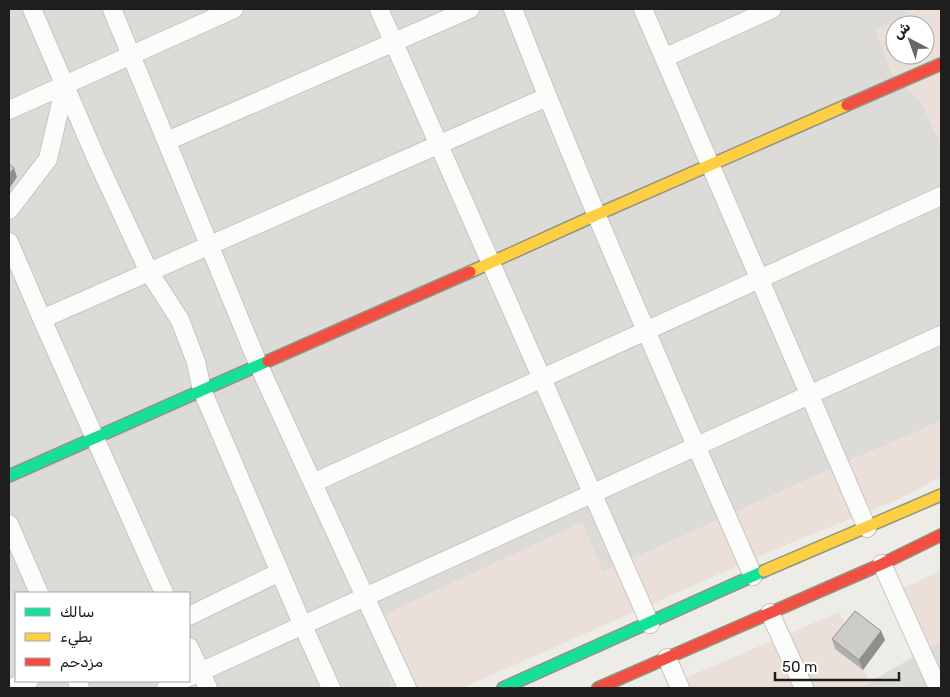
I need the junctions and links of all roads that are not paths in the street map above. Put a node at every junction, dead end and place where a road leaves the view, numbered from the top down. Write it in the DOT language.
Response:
graph roads {
  1 [pos="32,9"];
  2 [pos="112,9"];
  3 [pos="234,9"];
  4 [pos="379,9"];
  5 [pos="470,9"];
  6 [pos="513,9"];
  7 [pos="643,9"];
  8 [pos="772,9"];
  9 [pos="394,42"];
  10 [pos="131,56"];
  11 [pos="664,58"];
  12 [pos="941,64"];
  13 [pos="65,85"];
  14 [pos="547,97"];
  15 [pos="9,110"];
  16 [pos="166,141"];
  17 [pos="439,145"];
  18 [pos="711,166"];
  19 [pos="941,196"];
  20 [pos="9,210"];
  21 [pos="596,215"];
  22 [pos="9,242"];
  23 [pos="210,246"];
  24 [pos="491,263"];
  25 [pos="149,272"];
  26 [pos="760,280"];
  27 [pos="42,320"];
  28 [pos="647,331"];
  29 [pos="941,334"];
  30 [pos="259,366"];
  31 [pos="542,379"];
  32 [pos="202,390"];
  33 [pos="809,395"];
  34 [pos="94,437"];
  35 [pos="696,445"];
  36 [pos="9,476"];
  37 [pos="313,484"];
  38 [pos="593,494"];
  39 [pos="941,495"];
  40 [pos="9,524"];
  41 [pos="867,528"];
  42 [pos="941,535"];
  43 [pos="882,564"];
  44 [pos="280,572"];
  45 [pos="753,576"];
  46 [pos="39,592"];
  47 [pos="164,592"];
  48 [pos="365,598"];
  49 [pos="770,613"];
  50 [pos="190,616"];
  51 [pos="650,624"];
  52 [pos="303,626"];
  53 [pos="190,652"];
  54 [pos="667,658"];
  55 [pos="195,675"];
  56 [pos="26,682"];
  57 [pos="180,682"];
  58 [pos="11,688"];
  59 [pos="166,688"];
  60 [pos="208,688"];
  61 [pos="331,688"];
  62 [pos="407,688"];
  63 [pos="503,688"];
  64 [pos="598,688"];
  65 [pos="680,688"];
  66 [pos="804,688"];
  67 [pos="938,688"];
  1 -- 13 [label="street"];
  2 -- 10 [label="street"];
  3 -- 10 [label="street"];
  4 -- 9 [label="street"];
  5 -- 9 [label="street"];
  6 -- 14 [label="street"];
  7 -- 11 [label="street"];
  8 -- 11 [label="street"];
  9 -- 16 [label="street"];
  9 -- 17 [label="street"];
  10 -- 13 [label="street"];
  10 -- 16 [label="street"];
  11 -- 18 [label="street"];
  12 -- 18 [label="street"];
  13 -- 15 [label="street"];
  13 -- 20 [label="street"];
  13 -- 25 [label="street"];
  14 -- 17 [label="street"];
  14 -- 21 [label="street"];
  16 -- 23 [label="street"];
  17 -- 23 [label="street"];
  17 -- 24 [label="street"];
  18 -- 21 [label="street"];
  18 -- 26 [label="street"];
  19 -- 26 [label="street"];
  21 -- 24 [label="street"];
  21 -- 28 [label="street"];
  22 -- 27 [label="street"];
  23 -- 25 [label="street"];
  23 -- 30 [label="street"];
  24 -- 30 [label="street"];
  24 -- 31 [label="street"];
  25 -- 27 [label="street"];
  25 -- 32 [label="street"];
  26 -- 28 [label="street"];
  26 -- 33 [label="street"];
  27 -- 34 [label="street"];
  28 -- 31 [label="street"];
  28 -- 35 [label="street"];
  29 -- 33 [label="street"];
  30 -- 32 [label="street"];
  30 -- 37 [label="street"];
  31 -- 37 [label="street"];
  31 -- 38 [label="street"];
  32 -- 34 [label="street"];
  32 -- 44 [label="street"];
  33 -- 35 [label="street"];
  33 -- 41 [label="street"];
  34 -- 36 [label="street"];
  34 -- 47 [label="street"];
  35 -- 38 [label="street"];
  35 -- 45 [label="street"];
  37 -- 48 [label="street"];
  38 -- 48 [label="street"];
  38 -- 51 [label="street"];
  39 -- 41 [label="street"];
  40 -- 46 [label="street"];
  41 -- 45 [label="street"];
  42 -- 43 [label="street"];
  43 -- 49 [label="street"];
  43 -- 67 [label="street"];
  44 -- 50 [label="street"];
  44 -- 52 [label="street"];
  45 -- 51 [label="street"];
  48 -- 52 [label="street"];
  48 -- 62 [label="street"];
  49 -- 54 [label="street"];
  49 -- 66 [label="street"];
  51 -- 63 [label="street"];
  52 -- 55 [label="street"];
  52 -- 61 [label="street"];
  53 -- 55 [label="street"];
  54 -- 64 [label="street"];
  54 -- 65 [label="street"];
  55 -- 60 [label="street"];
  56 -- 58 [label="street"];
  57 -- 59 [label="street"];
}
